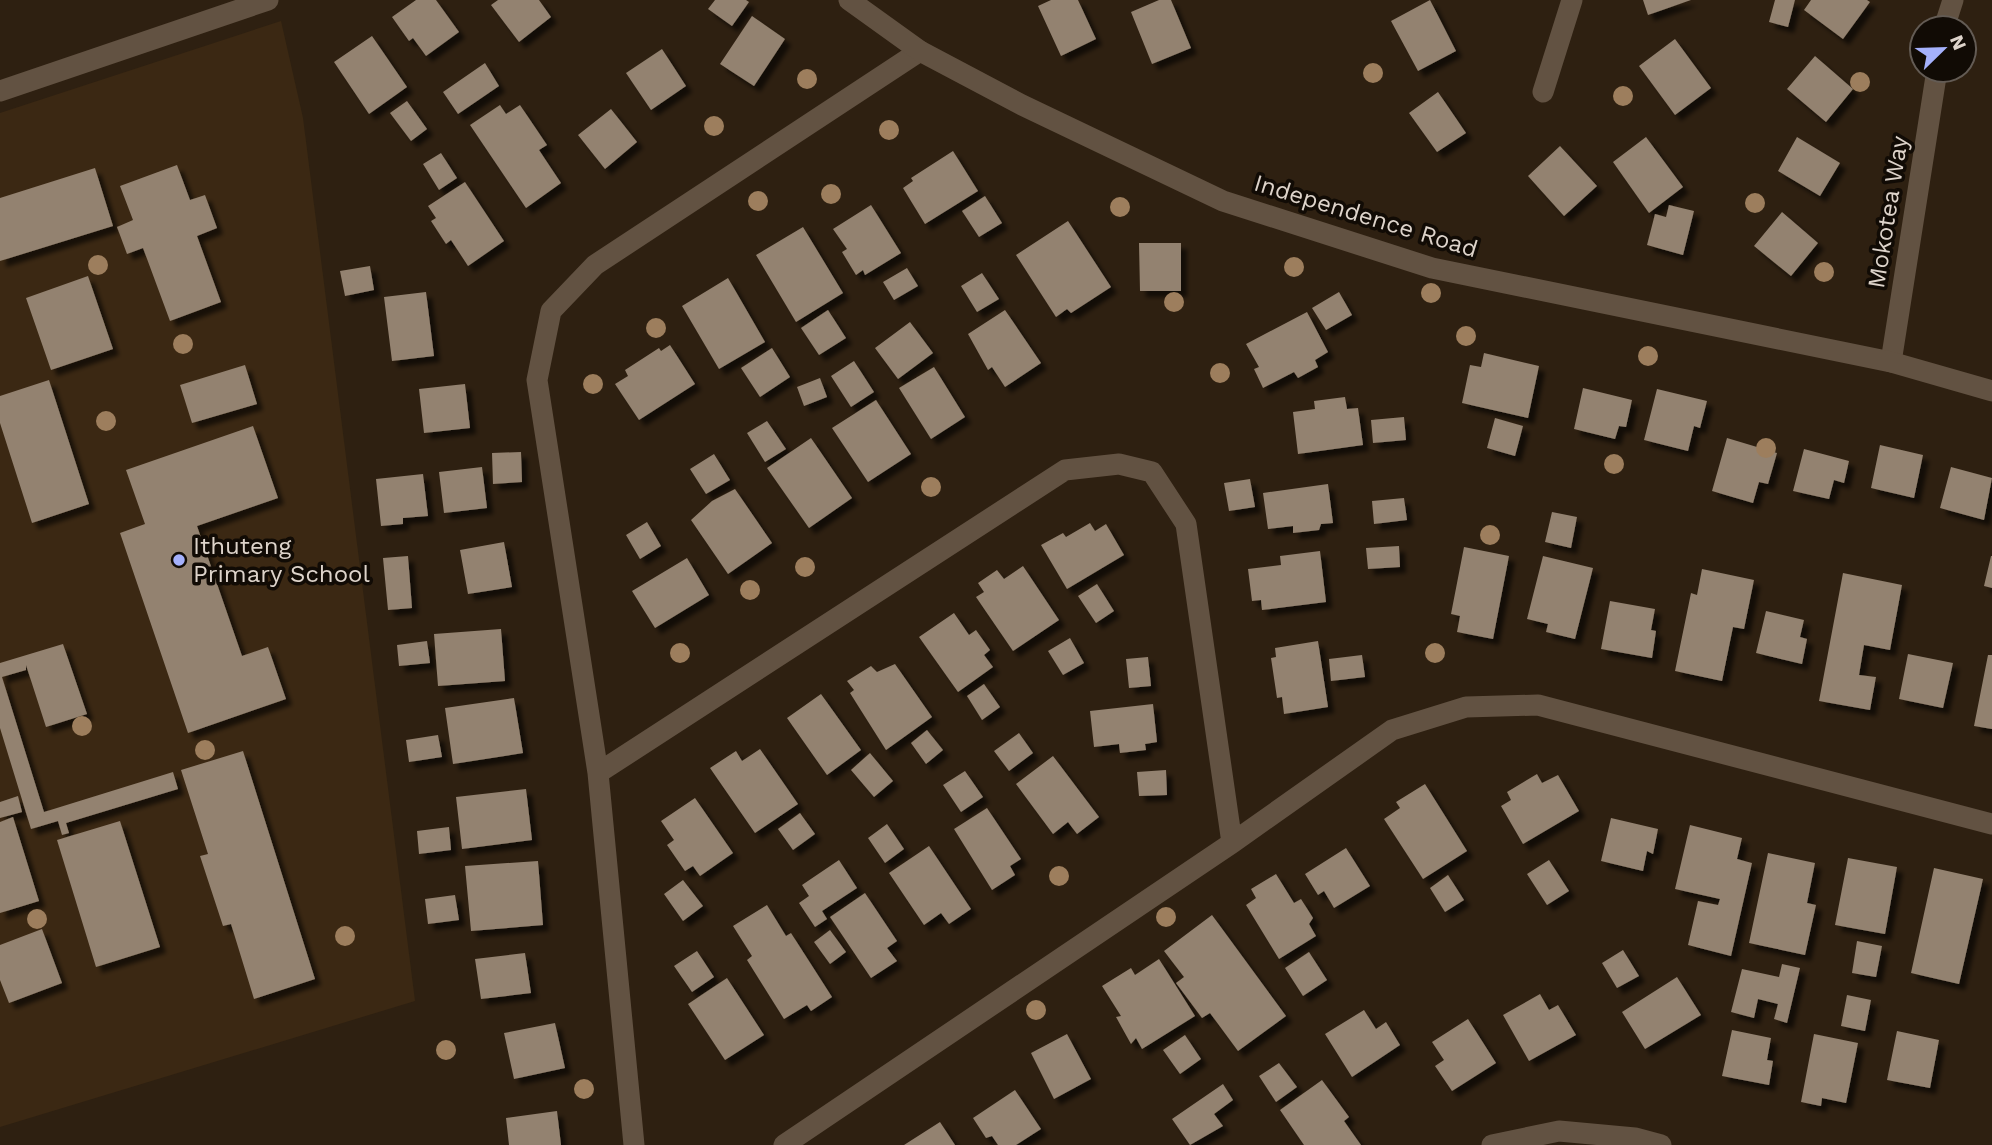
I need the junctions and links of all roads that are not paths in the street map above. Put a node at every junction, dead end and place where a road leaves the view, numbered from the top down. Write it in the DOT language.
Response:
graph roads {
  1 [pos="849,0"];
  2 [pos="1572,0"];
  3 [pos="266,1"];
  4 [pos="920,51"];
  5 [pos="1935,84"];
  6 [pos="0,92"];
  7 [pos="1543,92"];
  8 [pos="1891,362"];
  9 [pos="1992,391"];
  10 [pos="598,773"];
  11 [pos="1992,824"];
  12 [pos="1232,842"];
  13 [pos="634,1145"];
  14 [pos="784,1145"];
  15 [pos="1492,1145"];
  16 [pos="1661,1145"];
  1 -- 4 [label="street, Independence Road"];
  2 -- 7 [label="street"];
  3 -- 6 [label="street"];
  4 -- 8 [label="street, Independence Road"];
  4 -- 10 [label="street"];
  5 -- 8 [label="street, Mokotea Way"];
  8 -- 9 [label="street, Independence Road"];
  10 -- 12 [label="street"];
  10 -- 13 [label="street"];
  11 -- 12 [label="street"];
  12 -- 14 [label="street"];
  15 -- 16 [label="street"];
}
